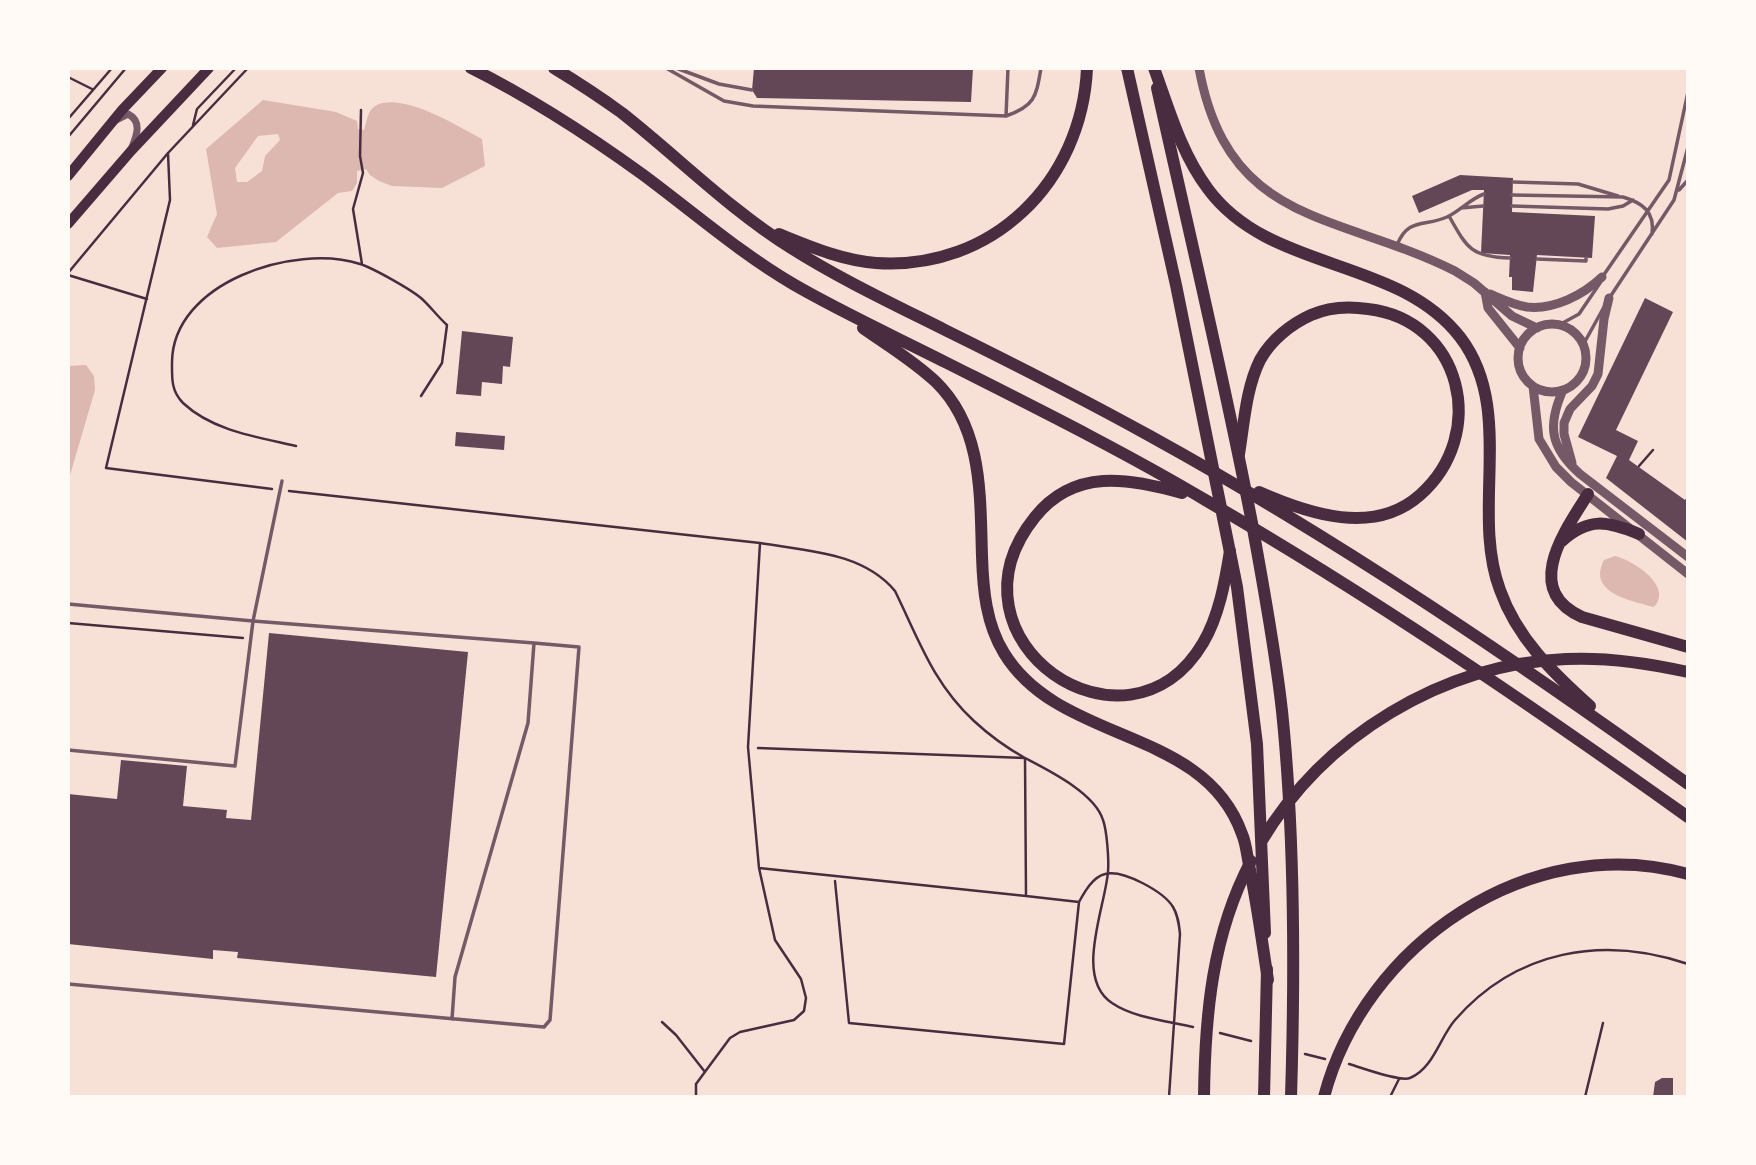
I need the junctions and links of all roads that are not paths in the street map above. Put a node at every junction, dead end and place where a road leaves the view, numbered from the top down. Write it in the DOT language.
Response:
graph roads {
  1 [pos="162,68"];
  2 [pos="209,68"];
  3 [pos="471,68"];
  4 [pos="554,68"];
  5 [pos="666,68"];
  6 [pos="676,68"];
  7 [pos="1008,68"];
  8 [pos="1041,68"];
  9 [pos="1087,68"];
  10 [pos="1127,68"];
  11 [pos="1153,68"];
  12 [pos="1199,68"];
  13 [pos="752,90"];
  14 [pos="1688,92"];
  15 [pos="1006,116"];
  16 [pos="113,122"];
  17 [pos="1688,147"];
  18 [pos="131,151"];
  19 [pos="68,176"];
  20 [pos="1688,180"];
  21 [pos="1513,182"];
  22 [pos="1678,191"];
  23 [pos="1484,194"];
  24 [pos="1512,195"];
  25 [pos="1623,197"];
  26 [pos="1633,200"];
  27 [pos="1483,206"];
  28 [pos="1512,206"];
  29 [pos="1532,207"];
  30 [pos="1460,208"];
  31 [pos="1546,208"];
  32 [pos="1559,208"];
  33 [pos="1574,208"];
  34 [pos="1587,209"];
  35 [pos="1648,211"];
  36 [pos="1532,213"];
  37 [pos="1546,214"];
  38 [pos="1559,215"];
  39 [pos="1573,215"];
  40 [pos="1449,216"];
  41 [pos="1587,216"];
  42 [pos="68,224"];
  43 [pos="754,224"];
  44 [pos="1652,236"];
  45 [pos="1396,247"];
  46 [pos="1586,257"];
  47 [pos="1510,258"];
  48 [pos="1536,259"];
  49 [pos="1602,277"];
  50 [pos="1485,292"];
  51 [pos="1609,298"];
  52 [pos="832,306"];
  53 [pos="1559,325"];
  54 [pos="1537,328"];
  55 [pos="1583,345"];
  56 [pos="1520,348"];
  57 [pos="1532,386"];
  58 [pos="1563,390"];
  59 [pos="1239,454"];
  60 [pos="1574,468"];
  61 [pos="1217,474"];
  62 [pos="282,481"];
  63 [pos="1590,488"];
  64 [pos="1206,500"];
  65 [pos="1639,534"];
  66 [pos="1559,544"];
  67 [pos="1230,551"];
  68 [pos="1688,557"];
  69 [pos="1688,574"];
  70 [pos="68,604"];
  71 [pos="253,621"];
  72 [pos="534,643"];
  73 [pos="1688,648"];
  74 [pos="1688,672"];
  75 [pos="1634,746"];
  76 [pos="68,750"];
  77 [pos="1688,784"];
  78 [pos="1688,817"];
  79 [pos="1688,874"];
  80 [pos="1268,980"];
  81 [pos="68,984"];
  82 [pos="452,1019"];
  83 [pos="1204,1097"];
  84 [pos="1264,1097"];
  85 [pos="1291,1097"];
  86 [pos="1324,1097"];
  1 -- 16 [label="main road"];
  2 -- 18 [label="main road"];
  3 -- 52 [label="highway"];
  4 -- 43 [label="highway"];
  5 -- 15 [label="lane"];
  6 -- 13 [label="lane"];
  7 -- 15 [label="lane"];
  8 -- 15 [label="lane"];
  9 -- 43 [label="highway"];
  10 -- 67 [label="highway"];
  11 -- 59 [label="highway"];
  11 -- 75 [label="highway"];
  12 -- 45 [label="street"];
  14 -- 35 [label="lane"];
  16 -- 18 [label="street"];
  16 -- 19 [label="main road"];
  17 -- 22 [label="lane"];
  18 -- 42 [label="main road"];
  20 -- 22 [label="lane"];
  21 -- 25 [label="lane"];
  22 -- 44 [label="lane"];
  23 -- 30 [label="lane"];
  24 -- 25 [label="lane"];
  25 -- 26 [label="lane"];
  26 -- 34 [label="lane"];
  26 -- 35 [label="lane"];
  27 -- 30 [label="lane"];
  28 -- 29 [label="lane"];
  29 -- 31 [label="lane"];
  29 -- 36 [label="lane"];
  30 -- 40 [label="lane"];
  31 -- 32 [label="lane"];
  31 -- 37 [label="lane"];
  32 -- 33 [label="lane"];
  32 -- 38 [label="lane"];
  33 -- 34 [label="lane"];
  33 -- 39 [label="lane"];
  34 -- 41 [label="lane"];
  35 -- 44 [label="lane"];
  35 -- 49 [label="lane"];
  40 -- 45 [label="lane"];
  40 -- 47 [label="lane"];
  43 -- 61 [label="highway"];
  44 -- 51 [label="lane"];
  45 -- 50 [label="street"];
  46 -- 48 [label="lane"];
  49 -- 50 [label="street"];
  49 -- 53 [label="lane"];
  50 -- 54 [label="street"];
  50 -- 56 [label="street"];
  51 -- 55 [label="lane"];
  51 -- 60 [label="street"];
  52 -- 64 [label="highway"];
  52 -- 80 [label="highway"];
  53 -- 54 [label="street"];
  53 -- 55 [label="street"];
  54 -- 56 [label="street"];
  55 -- 58 [label="street"];
  56 -- 57 [label="street"];
  57 -- 58 [label="street"];
  57 -- 63 [label="street"];
  58 -- 60 [label="street"];
  59 -- 61 [label="highway"];
  59 -- 85 [label="highway"];
  60 -- 63 [label="street"];
  61 -- 75 [label="highway"];
  62 -- 71 [label="lane"];
  63 -- 65 [label="street"];
  63 -- 66 [label="highway"];
  63 -- 68 [label="street"];
  64 -- 67 [label="highway"];
  64 -- 78 [label="highway"];
  65 -- 66 [label="highway"];
  65 -- 69 [label="street"];
  66 -- 73 [label="highway"];
  67 -- 80 [label="highway"];
  70 -- 71 [label="lane"];
  71 -- 72 [label="lane"];
  71 -- 76 [label="lane"];
  72 -- 82 [label="lane"];
  72 -- 82 [label="lane"];
  74 -- 83 [label="highway"];
  75 -- 77 [label="highway"];
  79 -- 86 [label="highway"];
  80 -- 84 [label="highway"];
  81 -- 82 [label="lane"];
}
